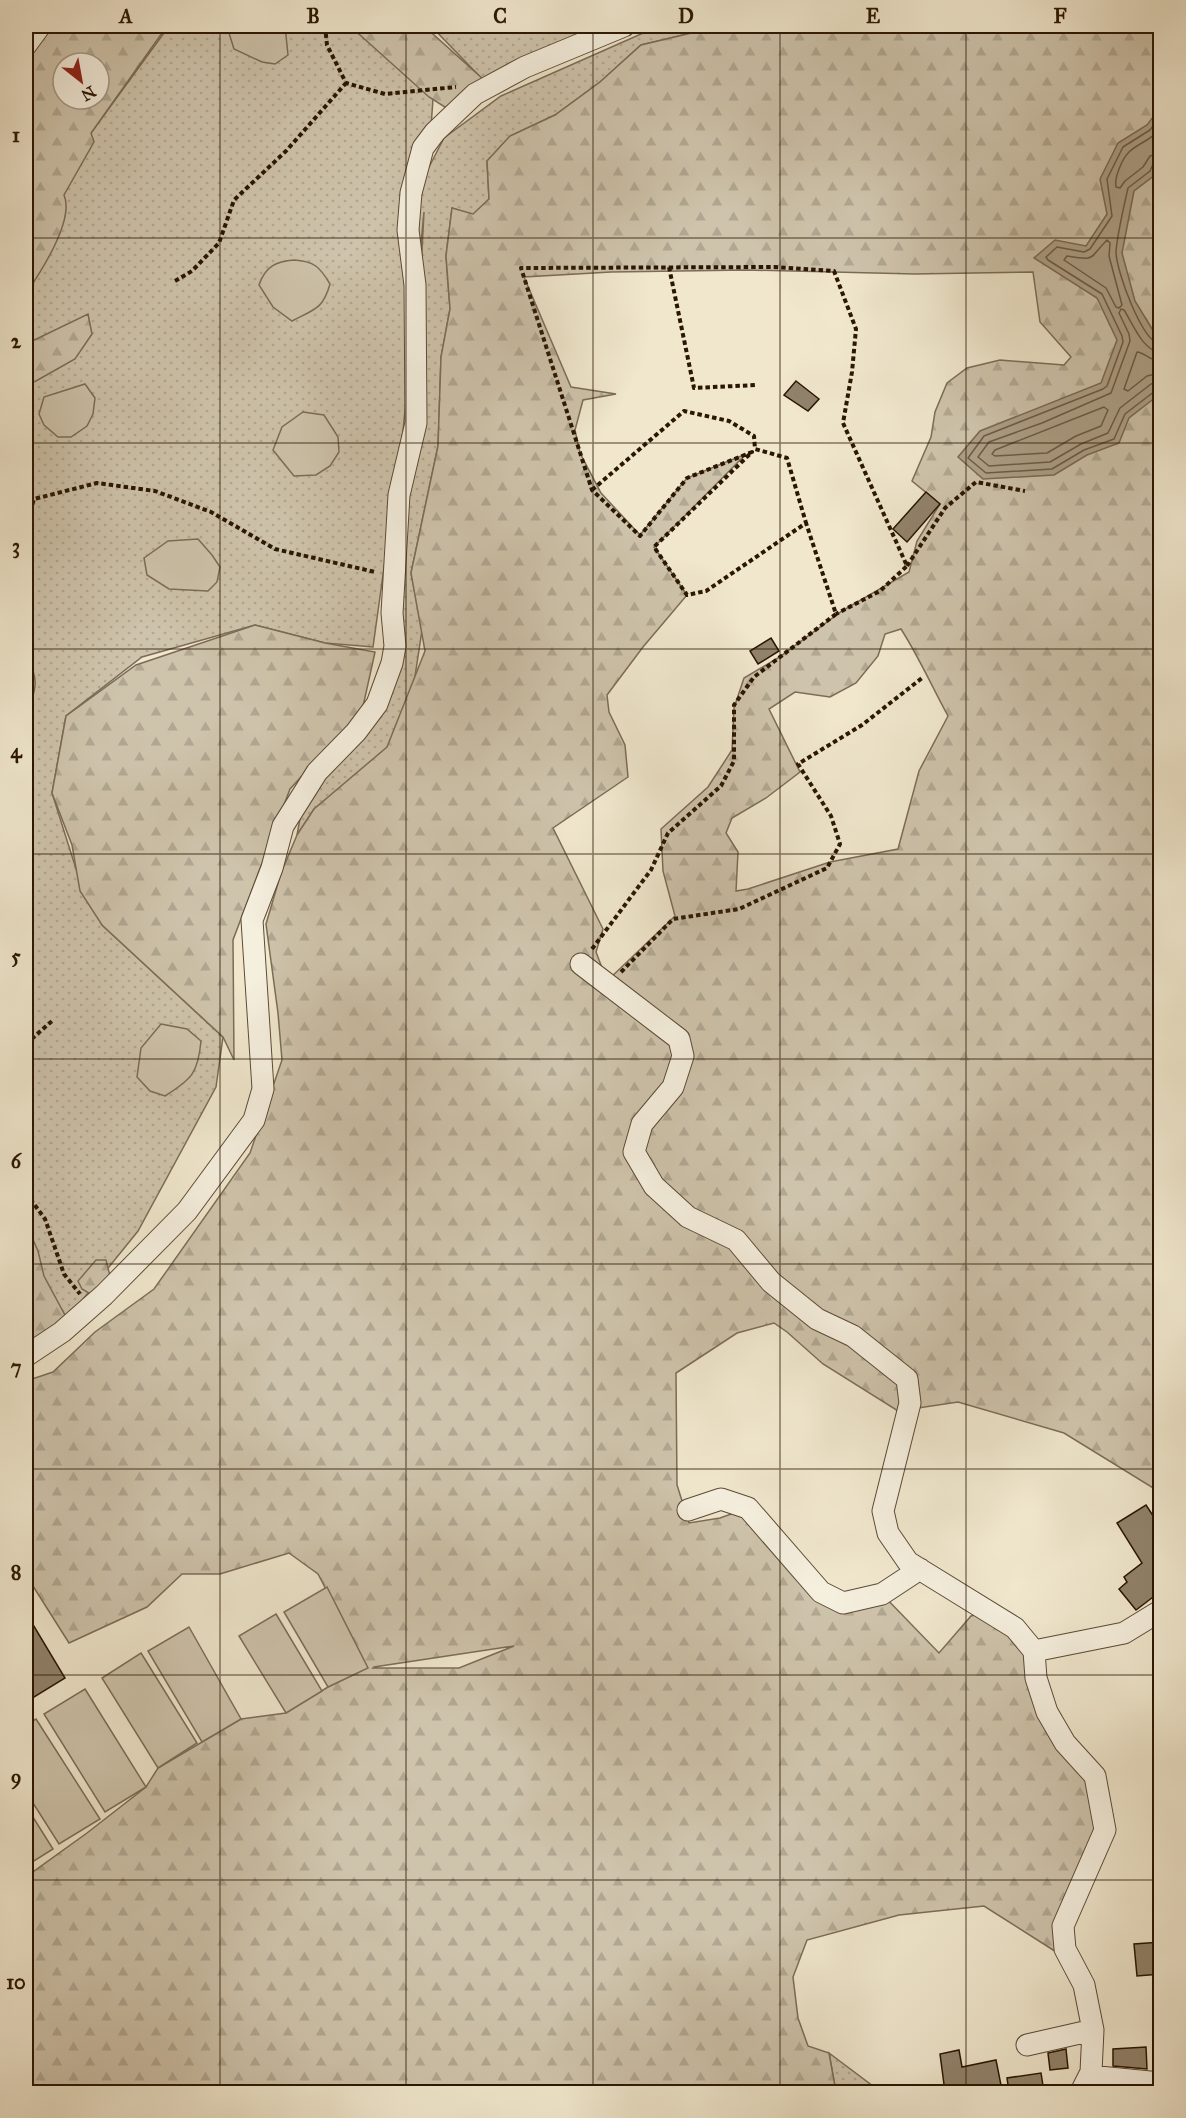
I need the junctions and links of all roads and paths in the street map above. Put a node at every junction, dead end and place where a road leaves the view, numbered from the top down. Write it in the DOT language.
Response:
graph roads {
  1 [pos="40,26"];
  2 [pos="325,26"];
  3 [pos="624,26"];
  4 [pos="26,45"];
  5 [pos="346,82"];
  6 [pos="489,86"];
  7 [pos="669,267"];
  8 [pos="175,281"];
  9 [pos="756,385"];
  10 [pos="592,490"];
  11 [pos="1025,491"];
  12 [pos="807,523"];
  13 [pos="26,526"];
  14 [pos="906,566"];
  15 [pos="394,576"];
  16 [pos="836,614"];
  17 [pos="922,678"];
  18 [pos="581,964"];
  19 [pos="606,983"];
  20 [pos="52,1021"];
  21 [pos="26,1044"];
  22 [pos="26,1193"];
  23 [pos="91,1306"];
  24 [pos="26,1356"];
  25 [pos="688,1510"];
  26 [pos="920,1569"];
  27 [pos="1161,1611"];
  28 [pos="1034,1651"];
  29 [pos="1093,2030"];
  30 [pos="1027,2045"];
  31 [pos="1161,2083"];
  32 [pos="1085,2084"];
  1 -- 4 [label="street"];
  2 -- 5 [label="path"];
  3 -- 6 [label="street"];
  5 -- 6 [label="path"];
  5 -- 8 [label="path"];
  6 -- 15 [label="street"];
  7 -- 9 [label="path"];
  7 -- 10 [label="path"];
  7 -- 14 [label="path"];
  10 -- 12 [label="path"];
  10 -- 12 [label="path"];
  11 -- 14 [label="path"];
  12 -- 16 [label="path"];
  13 -- 15 [label="path"];
  14 -- 16 [label="path"];
  15 -- 23 [label="street"];
  16 -- 18 [label="path"];
  17 -- 19 [label="path"];
  18 -- 19 [label="street"];
  19 -- 26 [label="street"];
  20 -- 21 [label="path"];
  22 -- 23 [label="path"];
  23 -- 24 [label="street"];
  25 -- 26 [label="street"];
  26 -- 28 [label="street"];
  27 -- 28 [label="street"];
  28 -- 29 [label="street"];
  29 -- 30 [label="street"];
  29 -- 32 [label="street"];
  31 -- 32 [label="street"];
}
